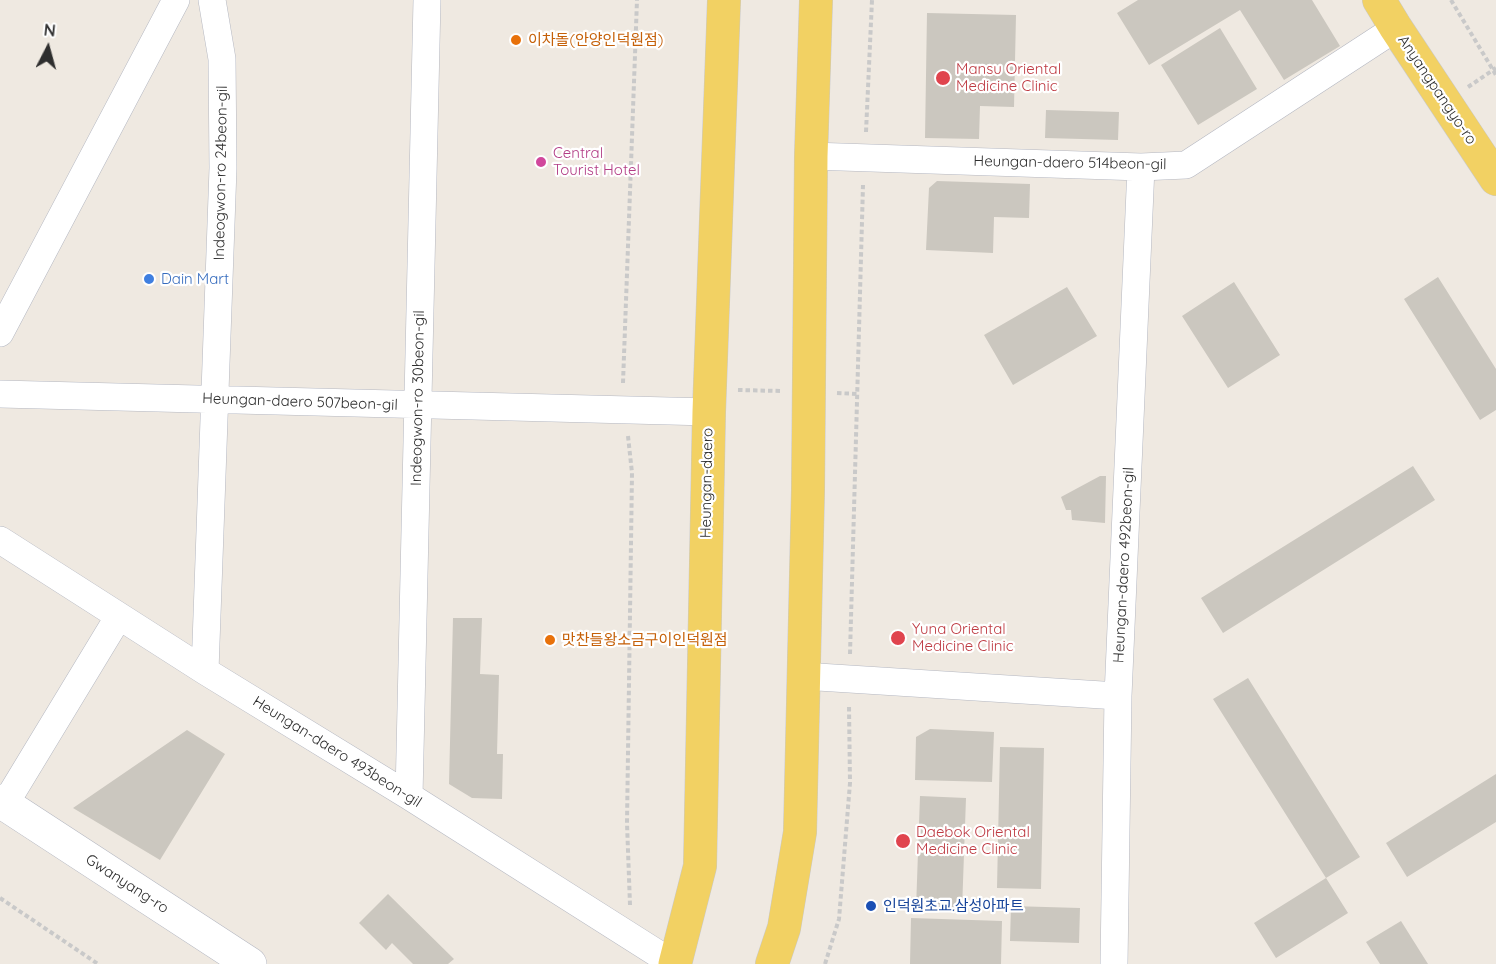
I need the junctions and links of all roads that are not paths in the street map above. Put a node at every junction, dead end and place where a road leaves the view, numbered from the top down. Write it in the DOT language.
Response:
graph roads {
  1 [pos="176,0"];
  2 [pos="212,0"];
  3 [pos="427,0"];
  4 [pos="724,0"];
  5 [pos="816,0"];
  6 [pos="1379,0"];
  7 [pos="1396,28"];
  8 [pos="811,156"];
  9 [pos="1141,167"];
  10 [pos="1496,179"];
  11 [pos="0,333"];
  12 [pos="0,394"];
  13 [pos="216,398"];
  14 [pos="418,406"];
  15 [pos="709,412"];
  16 [pos="0,540"];
  17 [pos="119,616"];
  18 [pos="205,671"];
  19 [pos="802,676"];
  20 [pos="1118,696"];
  21 [pos="409,796"];
  22 [pos="2,803"];
  23 [pos="250,964"];
  24 [pos="675,964"];
  25 [pos="772,964"];
  26 [pos="1114,964"];
  1 -- 11 [label="street"];
  2 -- 13 [label="street, Indeogwon-ro 24beon-gil"];
  3 -- 14 [label="street, Indeogwon-ro 30beon-gil"];
  4 -- 15 [label="main road, Heungan-daero"];
  5 -- 8 [label="main road"];
  6 -- 7 [label="main road, Anyangpangyo-ro"];
  7 -- 9 [label="street, Heungan-daero 514beon-gil"];
  7 -- 10 [label="main road, Anyangpangyo-ro"];
  8 -- 9 [label="street, Heungan-daero 514beon-gil"];
  8 -- 19 [label="main road"];
  9 -- 20 [label="street, Heungan-daero 492beon-gil"];
  12 -- 13 [label="street, Heungan-daero 507beon-gil"];
  13 -- 14 [label="street, Heungan-daero 507beon-gil"];
  13 -- 18 [label="street, Indeogwon-ro 24beon-gil"];
  14 -- 15 [label="street, Heungan-daero 507beon-gil"];
  14 -- 21 [label="street, Indeogwon-ro 30beon-gil"];
  15 -- 24 [label="main road, Heungan-daero"];
  16 -- 17 [label="street, Heungan-daero 493beon-gil"];
  17 -- 18 [label="street, Heungan-daero 493beon-gil"];
  17 -- 22 [label="street, Gwanyang-ro"];
  18 -- 21 [label="street, Heungan-daero 493beon-gil"];
  19 -- 20 [label="street"];
  19 -- 25 [label="main road"];
  20 -- 26 [label="street, Heungan-daero 492beon-gil"];
  21 -- 24 [label="street, Heungan-daero 493beon-gil"];
  22 -- 23 [label="street, Gwanyang-ro"];
}
